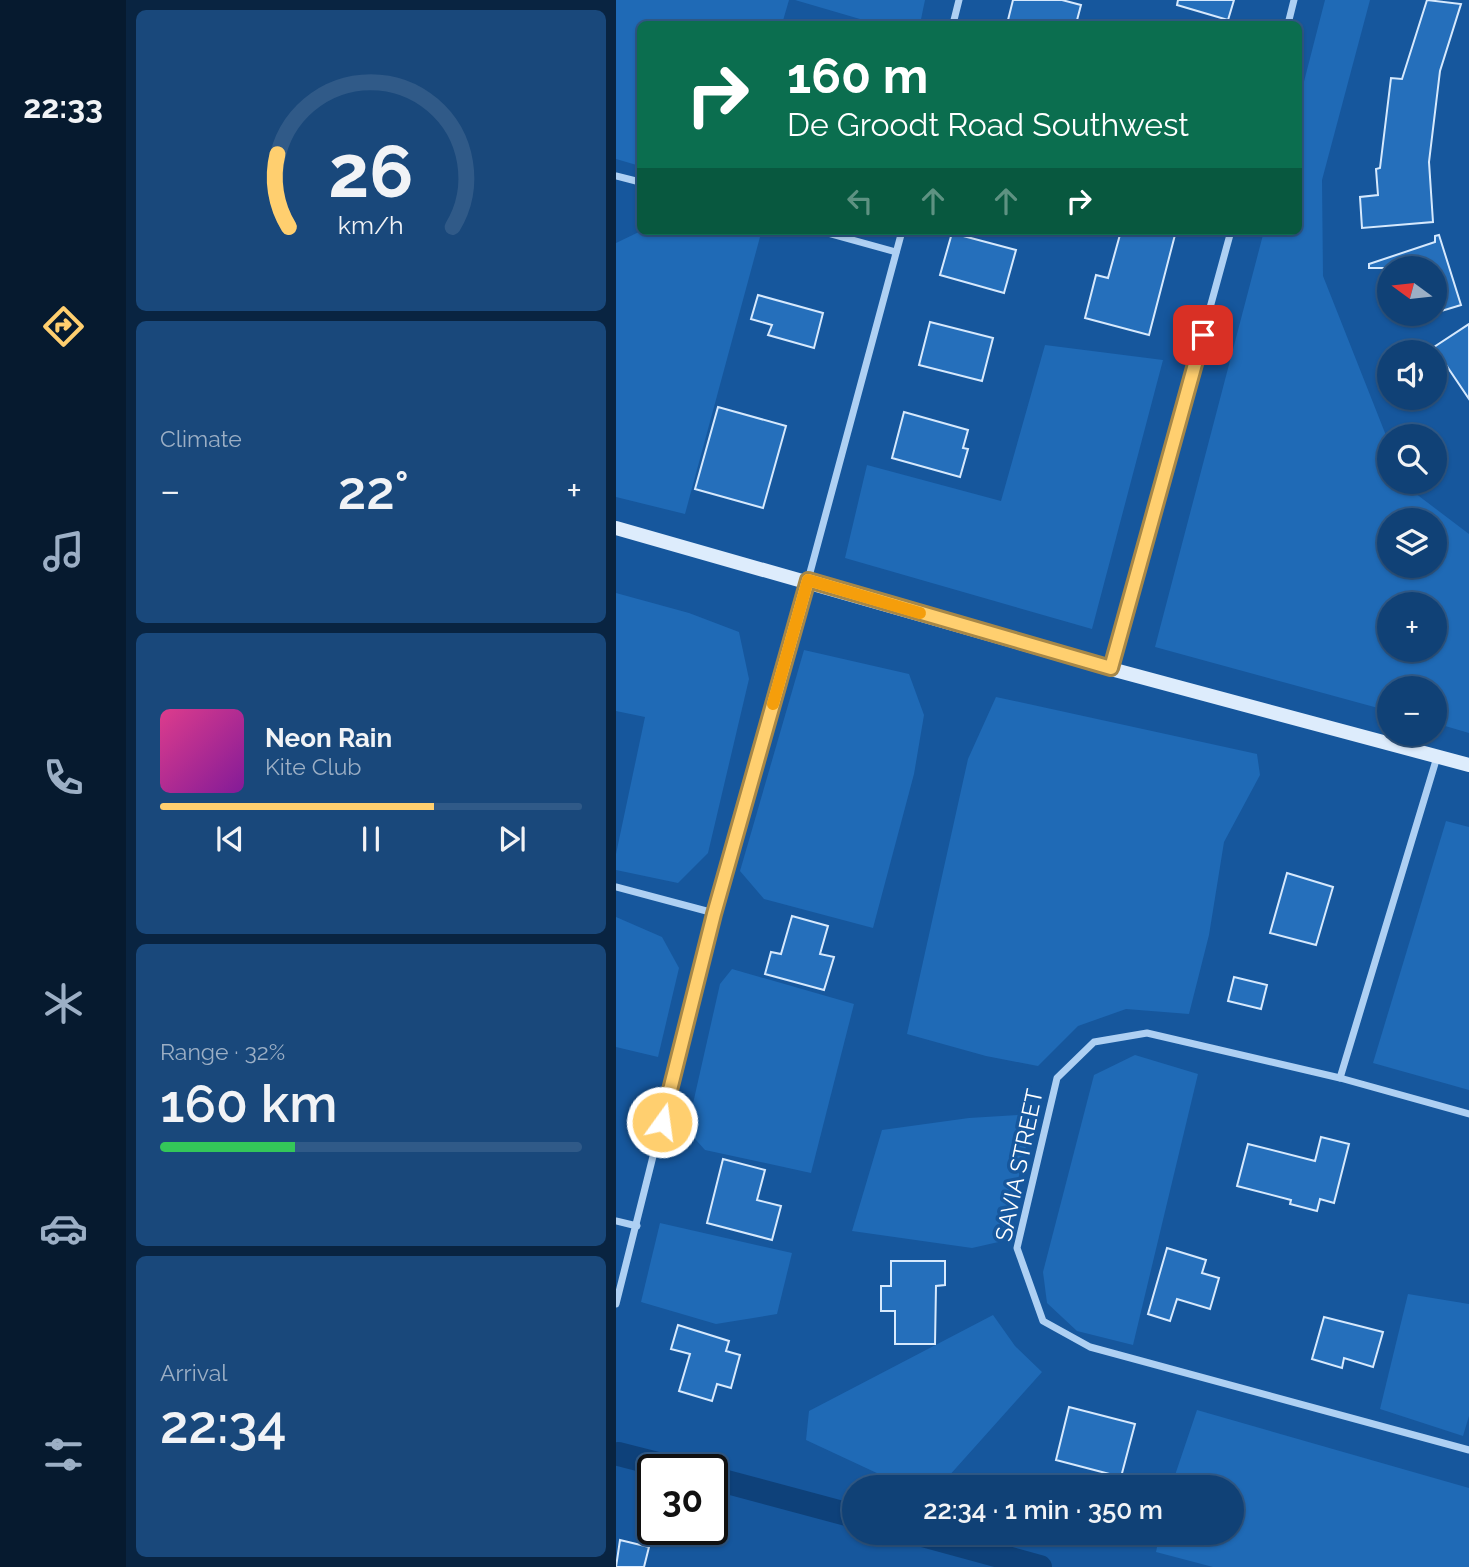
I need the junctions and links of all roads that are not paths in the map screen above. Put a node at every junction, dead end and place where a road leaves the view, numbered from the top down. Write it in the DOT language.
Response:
graph roads {
  1 [pos="959,0"];
  2 [pos="1294,0"];
  3 [pos="954,21"];
  4 [pos="1289,21"];
  5 [pos="616,176"];
  6 [pos="637,181"];
  7 [pos="835,235"];
  8 [pos="901,235"];
  9 [pos="1230,235"];
  10 [pos="897,252"];
  11 [pos="616,528"];
  12 [pos="808,580"];
  13 [pos="1111,668"];
  14 [pos="1437,757"];
  15 [pos="1469,765"];
  16 [pos="616,887"];
  17 [pos="714,914"];
  18 [pos="1340,1078"];
  19 [pos="1469,1114"];
  20 [pos="616,1221"];
  21 [pos="636,1226"];
  22 [pos="616,1304"];
  23 [pos="1469,1450"];
  1 -- 3 [label="street"];
  2 -- 4 [label="street"];
  5 -- 6 [label="street"];
  7 -- 10 [label="street"];
  8 -- 10 [label="street"];
  9 -- 13 [label="street"];
  10 -- 12 [label="street"];
  11 -- 12 [label="street"];
  12 -- 13 [label="street"];
  12 -- 17 [label="street"];
  13 -- 14 [label="street"];
  14 -- 15 [label="street"];
  14 -- 18 [label="street"];
  16 -- 17 [label="street"];
  17 -- 21 [label="street"];
  18 -- 19 [label="street"];
  18 -- 23 [label="street, SAVIA STREET"];
  20 -- 21 [label="street"];
  21 -- 22 [label="street"];
}
